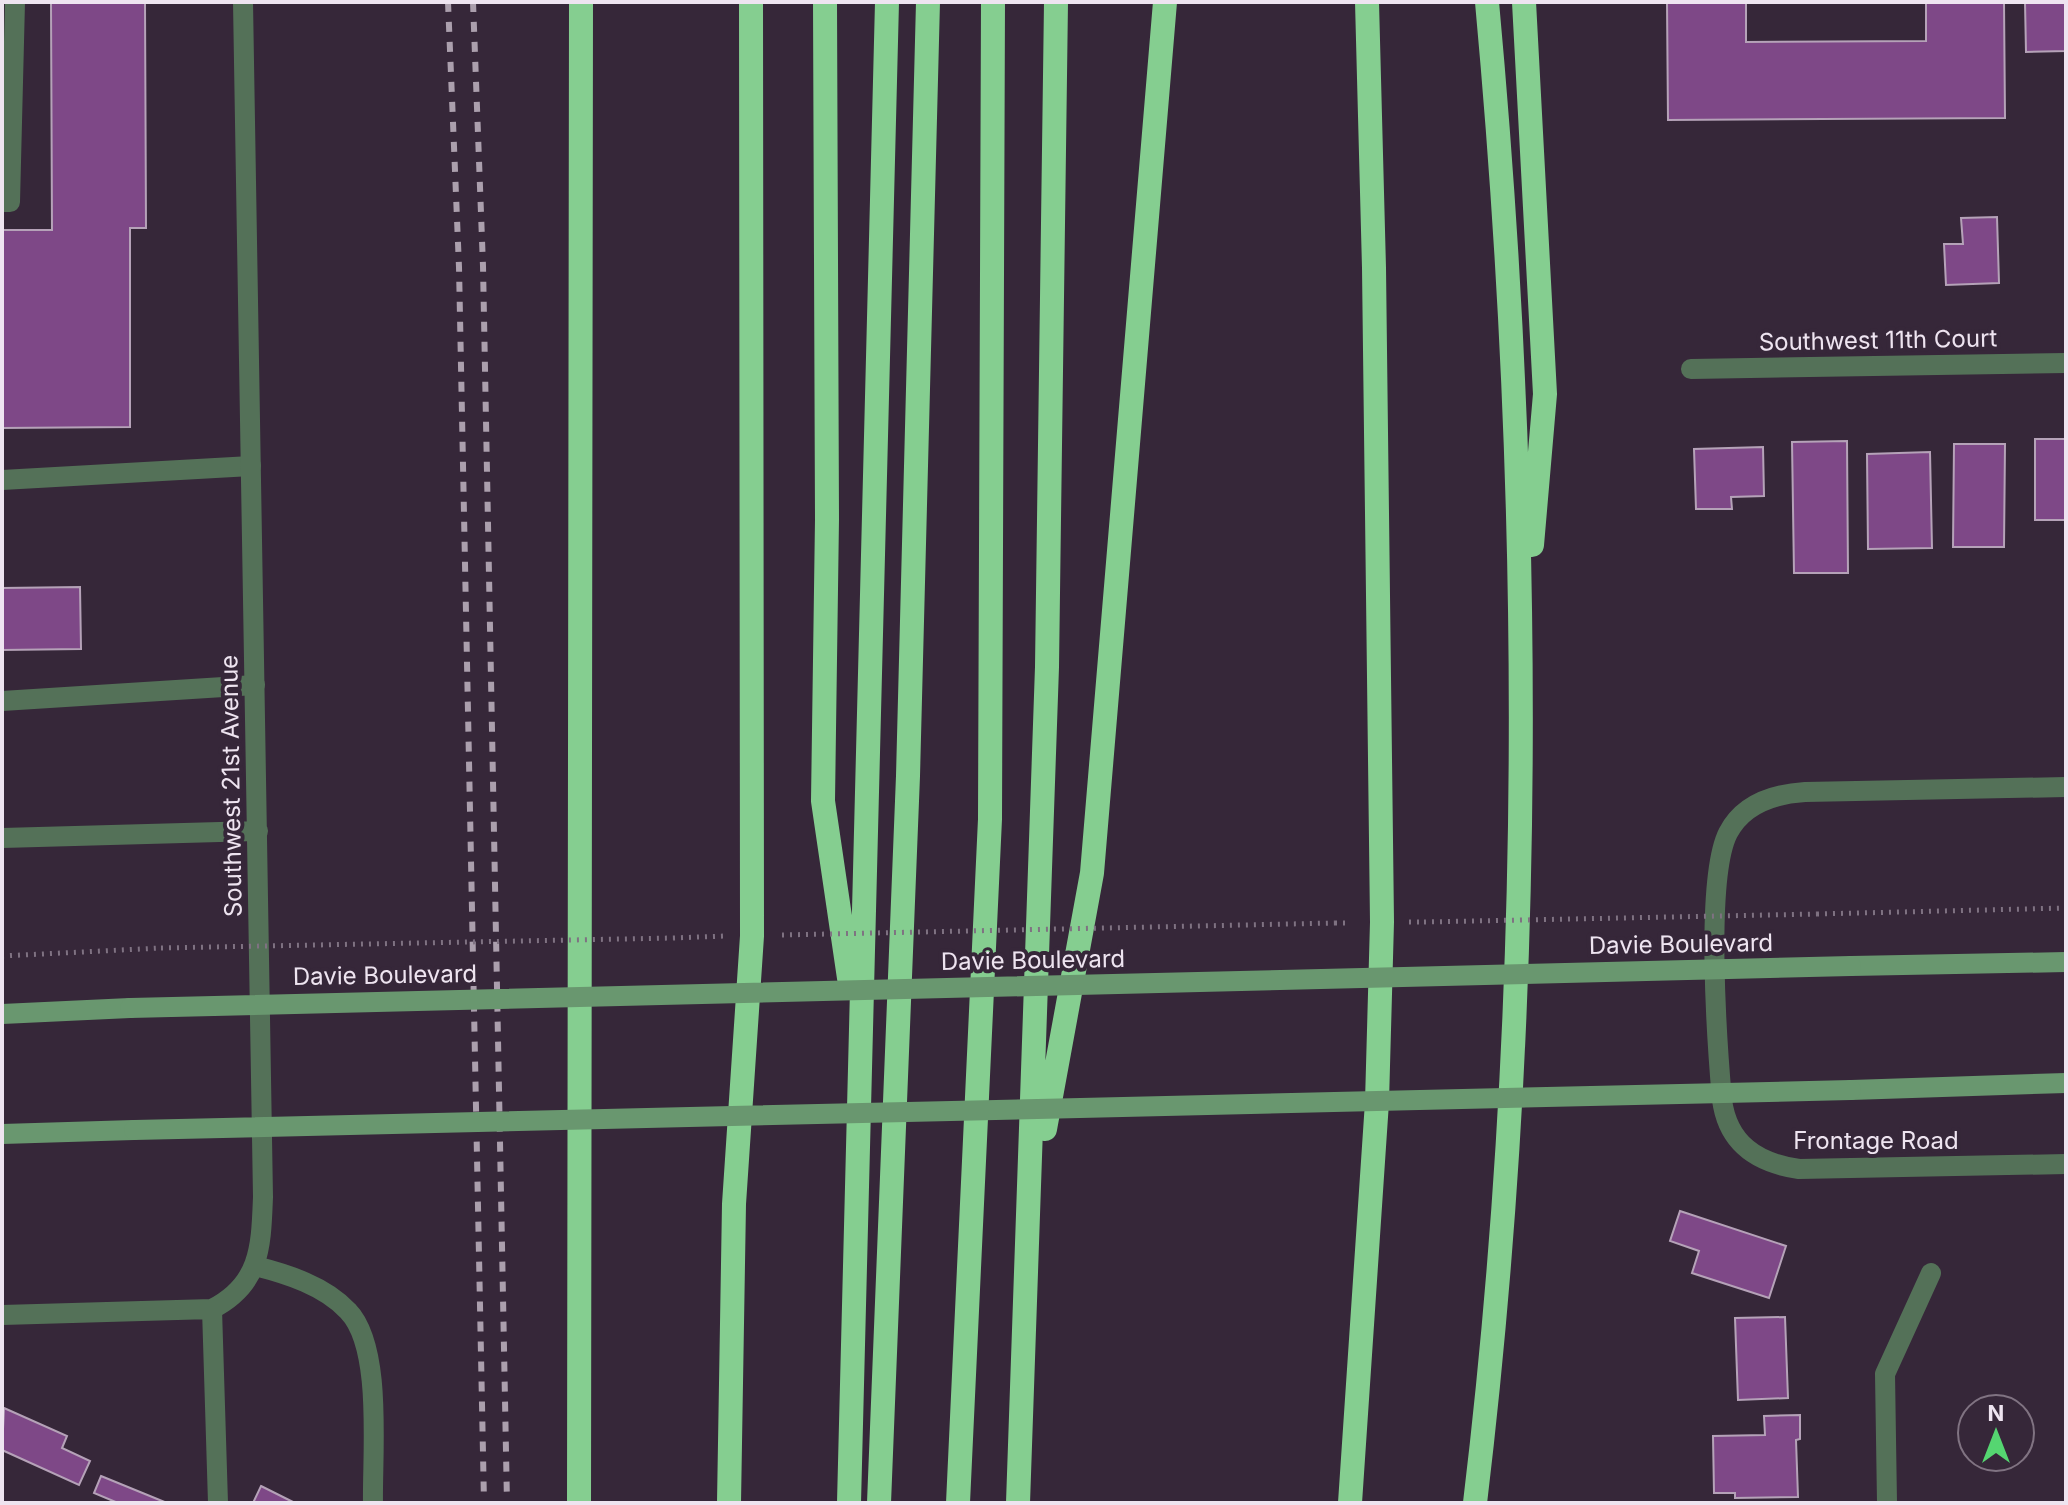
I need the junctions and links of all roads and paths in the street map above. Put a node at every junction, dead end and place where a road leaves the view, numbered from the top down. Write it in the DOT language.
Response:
graph roads {
  1 [pos="15,2"];
  2 [pos="243,2"];
  3 [pos="581,2"];
  4 [pos="751,2"];
  5 [pos="825,2"];
  6 [pos="887,2"];
  7 [pos="928,2"];
  8 [pos="993,2"];
  9 [pos="1056,2"];
  10 [pos="1165,2"];
  11 [pos="1367,2"];
  12 [pos="1487,2"];
  13 [pos="1524,2"];
  14 [pos="2,202"];
  15 [pos="2066,363"];
  16 [pos="1691,369"];
  17 [pos="251,466"];
  18 [pos="2,480"];
  19 [pos="1522,659"];
  20 [pos="255,685"];
  21 [pos="2,701"];
  22 [pos="2066,787"];
  23 [pos="258,831"];
  24 [pos="2,838"];
  25 [pos="2066,908"];
  26 [pos="1424,922"];
  27 [pos="1335,923"];
  28 [pos="782,935"];
  29 [pos="673,938"];
  30 [pos="2,956"];
  31 [pos="2066,962"];
  32 [pos="1380,978"];
  33 [pos="749,993"];
  34 [pos="2,1014"];
  35 [pos="858,1036"];
  36 [pos="2066,1083"];
  37 [pos="1377,1102"];
  38 [pos="740,1115"];
  39 [pos="2,1134"];
  40 [pos="2066,1164"];
  41 [pos="1029,1222"];
  42 [pos="255,1266"];
  43 [pos="1931,1273"];
  44 [pos="212,1309"];
  45 [pos="2,1315"];
  46 [pos="218,1503"];
  47 [pos="373,1503"];
  48 [pos="579,1503"];
  49 [pos="729,1503"];
  50 [pos="849,1503"];
  51 [pos="879,1503"];
  52 [pos="958,1503"];
  53 [pos="1018,1503"];
  54 [pos="1350,1503"];
  55 [pos="1475,1503"];
  56 [pos="1887,1503"];
  1 -- 14 [label="street"];
  2 -- 17 [label="street, Southwest 21st Avenue"];
  3 -- 48 [label="highway"];
  4 -- 33 [label="highway"];
  5 -- 35 [label="highway"];
  6 -- 35 [label="highway"];
  7 -- 51 [label="highway"];
  8 -- 52 [label="highway"];
  9 -- 41 [label="highway"];
  10 -- 41 [label="highway"];
  11 -- 32 [label="highway"];
  12 -- 19 [label="highway"];
  13 -- 19 [label="highway"];
  15 -- 16 [label="street, Southwest 11th Court"];
  17 -- 18 [label="street"];
  17 -- 20 [label="street, Southwest 21st Avenue"];
  19 -- 55 [label="highway"];
  20 -- 21 [label="street"];
  20 -- 23 [label="street, Southwest 21st Avenue"];
  22 -- 40 [label="street, Frontage Road"];
  23 -- 24 [label="street"];
  23 -- 42 [label="street, Southwest 21st Avenue"];
  25 -- 26 [label="path, bridge"];
  27 -- 28 [label="path, bridge"];
  29 -- 30 [label="path, bridge"];
  31 -- 32 [label="main road, Davie Boulevard, bridge"];
  32 -- 33 [label="main road, Davie Boulevard, bridge"];
  32 -- 37 [label="highway"];
  33 -- 34 [label="main road, Davie Boulevard, bridge"];
  33 -- 38 [label="highway"];
  35 -- 50 [label="highway"];
  36 -- 37 [label="main road, bridge"];
  37 -- 38 [label="main road, bridge"];
  37 -- 54 [label="highway"];
  38 -- 39 [label="main road, bridge"];
  38 -- 49 [label="highway"];
  41 -- 53 [label="highway"];
  42 -- 44 [label="street"];
  42 -- 47 [label="street"];
  43 -- 56 [label="street"];
  44 -- 45 [label="street"];
  44 -- 46 [label="street"];
}
